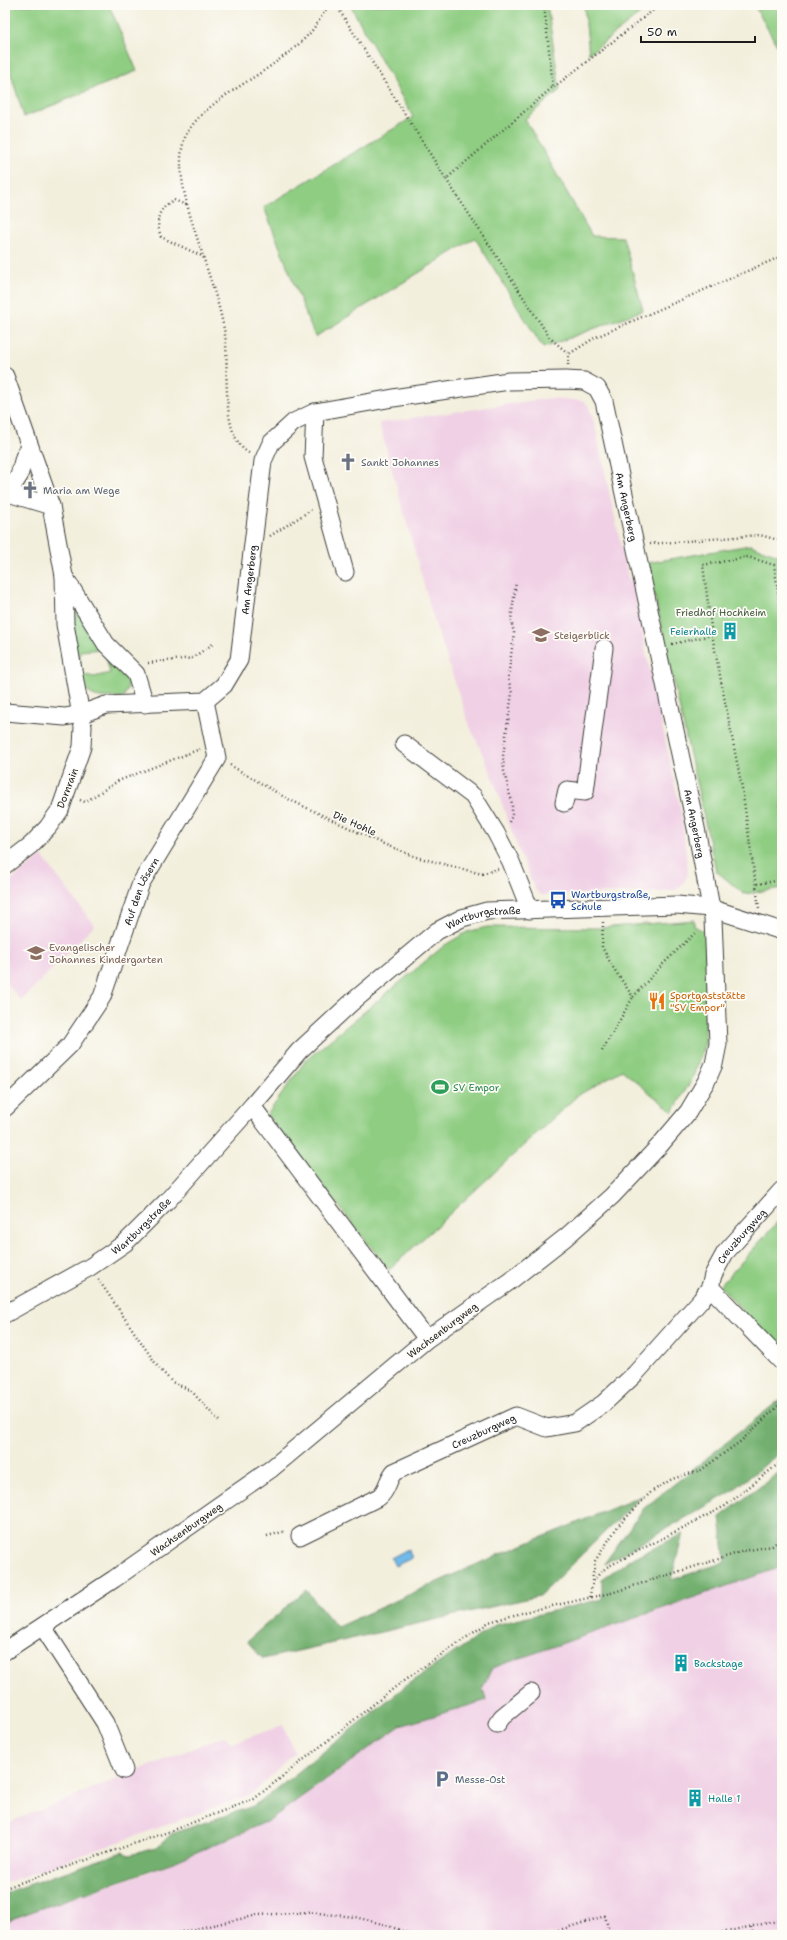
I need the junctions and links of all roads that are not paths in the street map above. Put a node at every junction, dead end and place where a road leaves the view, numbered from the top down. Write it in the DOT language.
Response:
graph roads {
  1 [pos="5,376"];
  2 [pos="315,412"];
  3 [pos="30,448"];
  4 [pos="6,492"];
  5 [pos="51,506"];
  6 [pos="345,572"];
  7 [pos="64,576"];
  8 [pos="604,648"];
  9 [pos="205,701"];
  10 [pos="145,704"];
  11 [pos="5,712"];
  12 [pos="82,714"];
  13 [pos="404,744"];
  14 [pos="564,803"];
  15 [pos="5,865"];
  16 [pos="530,910"];
  17 [pos="712,913"];
  18 [pos="782,931"];
  19 [pos="252,1106"];
  20 [pos="5,1108"];
  21 [pos="782,1190"];
  22 [pos="710,1287"];
  23 [pos="5,1314"];
  24 [pos="427,1339"];
  25 [pos="782,1362"];
  26 [pos="300,1536"];
  27 [pos="43,1626"];
  28 [pos="5,1651"];
  29 [pos="531,1693"];
  30 [pos="497,1724"];
  31 [pos="124,1770"];
  1 -- 3 [label="street"];
  2 -- 6 [label="street"];
  2 -- 9 [label="street, Am Angerberg"];
  2 -- 17 [label="street, Am Angerberg"];
  3 -- 4 [label="street"];
  3 -- 5 [label="street"];
  4 -- 5 [label="street"];
  5 -- 7 [label="street"];
  7 -- 10 [label="street"];
  7 -- 12 [label="street"];
  8 -- 14 [label="street"];
  9 -- 10 [label="street"];
  9 -- 20 [label="street, Auf den Lösern"];
  10 -- 12 [label="street"];
  11 -- 12 [label="street"];
  12 -- 15 [label="street, Dornrain"];
  13 -- 16 [label="street"];
  16 -- 17 [label="street, Wartburgstraße"];
  16 -- 19 [label="street, Wartburgstraße"];
  17 -- 18 [label="street, Wartburgstraße"];
  17 -- 24 [label="street, Wachsenburgweg"];
  19 -- 23 [label="street, Wartburgstraße"];
  19 -- 24 [label="street"];
  21 -- 22 [label="street, Creuzburgweg"];
  22 -- 25 [label="street"];
  22 -- 26 [label="street, Creuzburgweg"];
  24 -- 27 [label="street, Wachsenburgweg"];
  27 -- 28 [label="street, Wachsenburgweg"];
  27 -- 31 [label="street"];
  29 -- 30 [label="street"];
}
